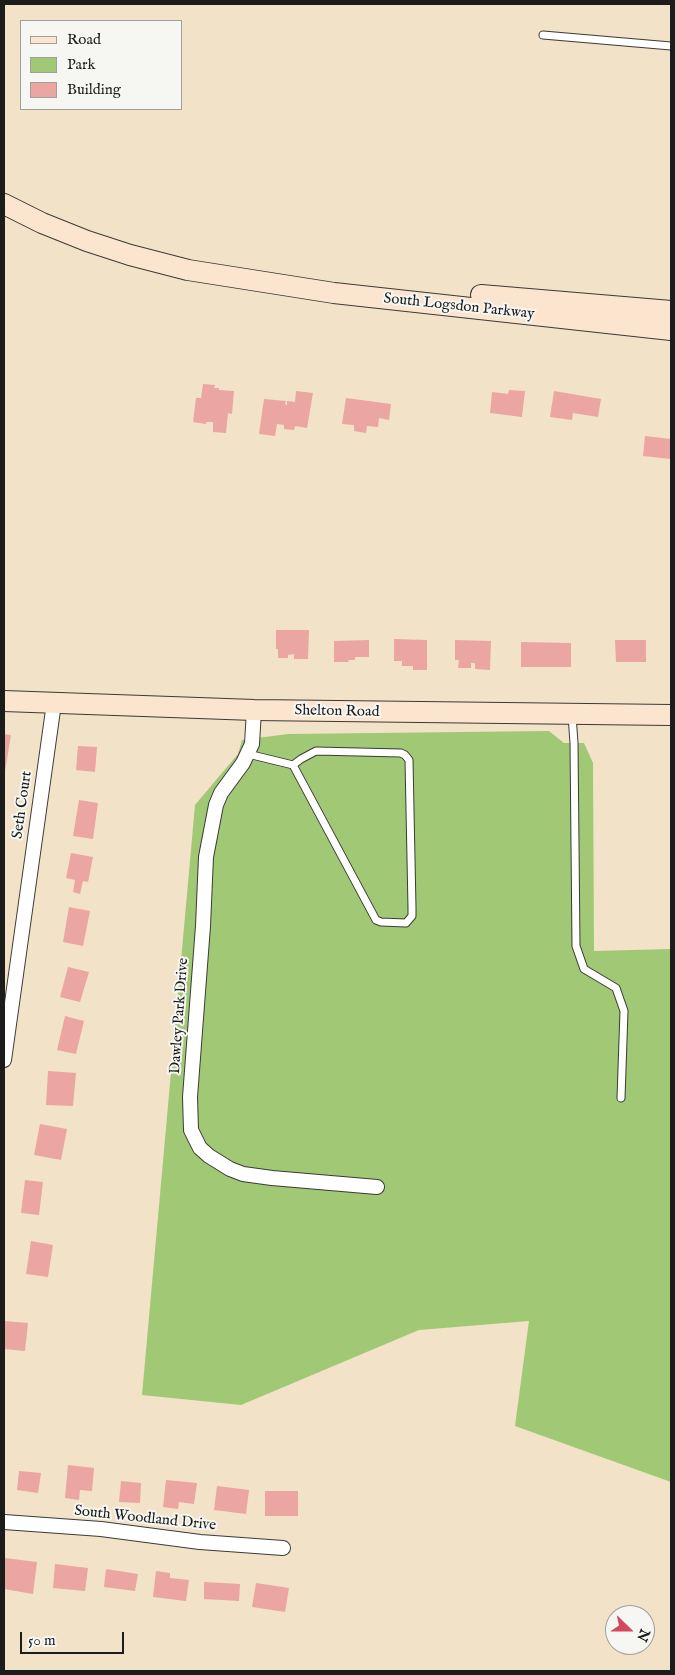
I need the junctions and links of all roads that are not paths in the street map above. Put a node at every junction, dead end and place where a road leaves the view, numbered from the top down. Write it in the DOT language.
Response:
graph roads {
  1 [pos="543,34"];
  2 [pos="671,46"];
  3 [pos="4,204"];
  4 [pos="247,280"];
  5 [pos="671,311"];
  6 [pos="671,330"];
  7 [pos="4,700"];
  8 [pos="54,703"];
  9 [pos="254,710"];
  10 [pos="671,714"];
  11 [pos="572,715"];
  12 [pos="248,754"];
  13 [pos="292,765"];
  14 [pos="4,1060"];
  15 [pos="621,1098"];
  16 [pos="377,1187"];
  17 [pos="4,1522"];
  18 [pos="283,1548"];
  1 -- 2 [label="lane"];
  3 -- 4 [label="main road, South Logsdon Parkway"];
  4 -- 5 [label="main road, South Logsdon Parkway"];
  4 -- 6 [label="main road, South Logsdon Parkway"];
  7 -- 8 [label="main road, Shelton Road"];
  8 -- 9 [label="main road, Shelton Road"];
  8 -- 14 [label="street, Seth Court"];
  9 -- 11 [label="main road, Shelton Road"];
  9 -- 12 [label="street, Dawley Park Drive"];
  10 -- 11 [label="main road, Shelton Road"];
  11 -- 15 [label="lane"];
  12 -- 13 [label="lane"];
  12 -- 16 [label="street, Dawley Park Drive"];
  13 -- 13 [label="lane"];
  17 -- 18 [label="street, South Woodland Drive"];
}
